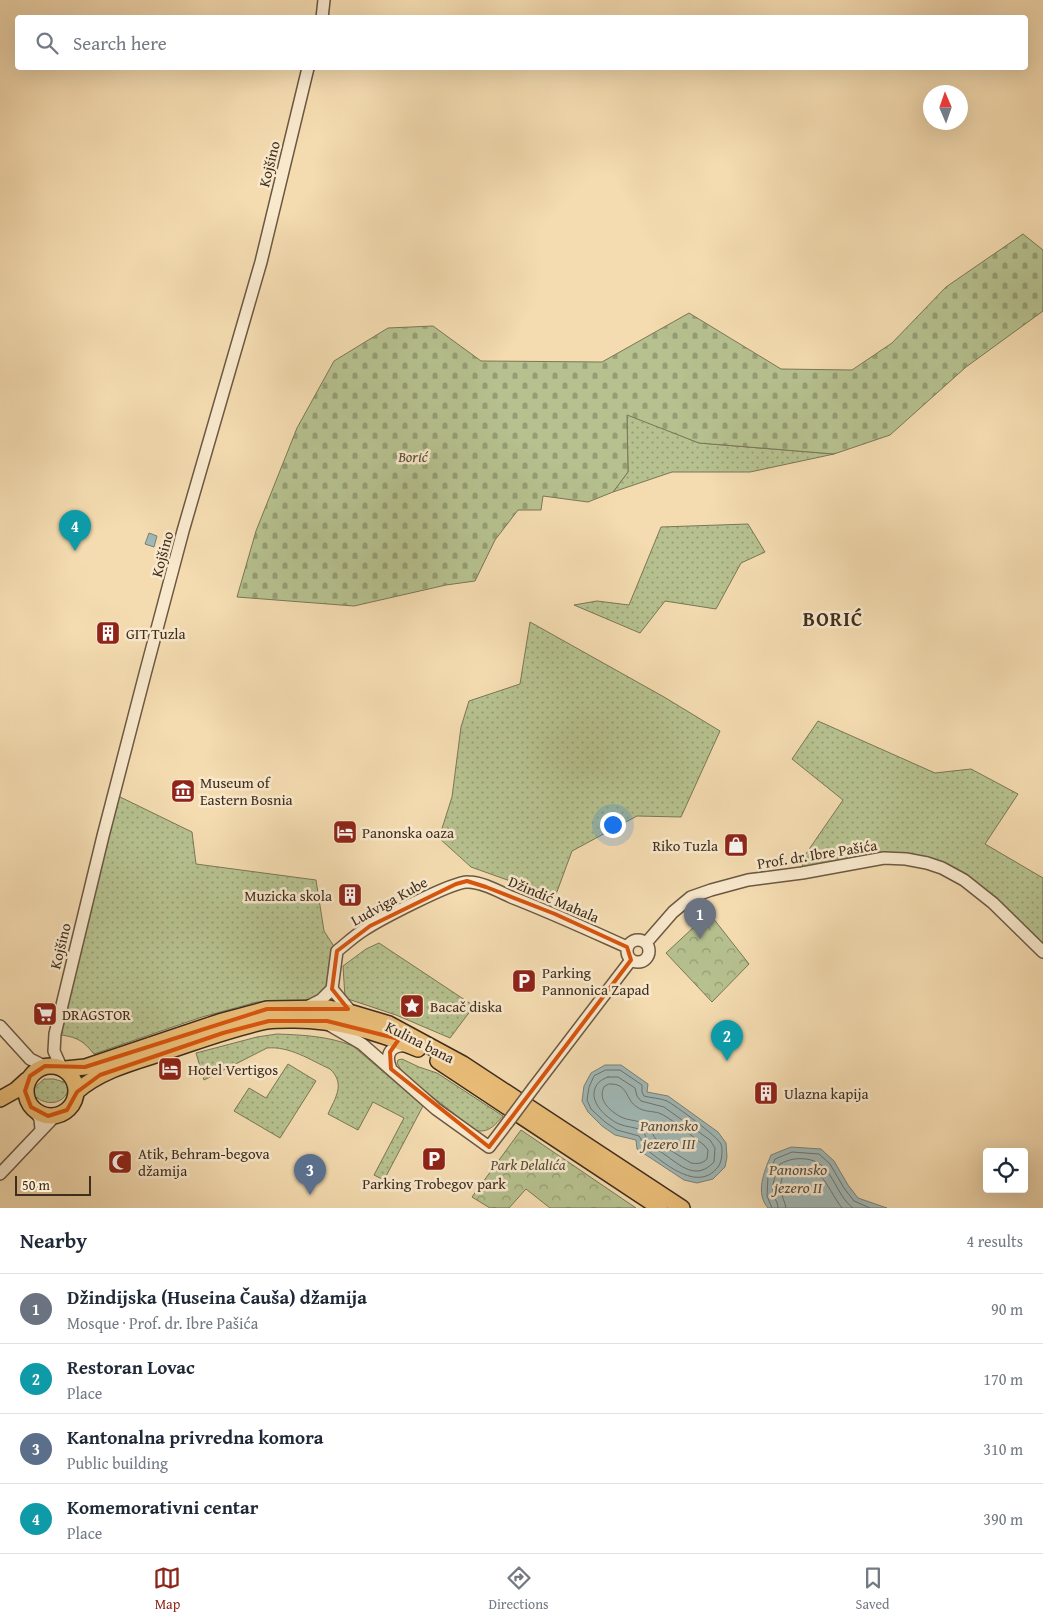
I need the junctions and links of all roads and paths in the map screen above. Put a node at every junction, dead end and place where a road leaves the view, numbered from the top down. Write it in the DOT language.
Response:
graph roads {
  1 [pos="324,0"];
  2 [pos="322,15"];
  3 [pos="308,70"];
  4 [pos="467,882"];
  5 [pos="646,943"];
  6 [pos="627,947"];
  7 [pos="1043,952"];
  8 [pos="631,960"];
  9 [pos="332,989"];
  10 [pos="306,1008"];
  11 [pos="352,1013"];
  12 [pos="320,1021"];
  13 [pos="0,1026"];
  14 [pos="419,1049"];
  15 [pos="54,1050"];
  16 [pos="40,1064"];
  17 [pos="63,1068"];
  18 [pos="391,1069"];
  19 [pos="29,1078"];
  20 [pos="76,1092"];
  21 [pos="0,1100"];
  22 [pos="34,1109"];
  23 [pos="55,1116"];
  24 [pos="41,1129"];
  25 [pos="0,1174"];
  26 [pos="660,1208"];
  27 [pos="682,1208"];
  1 -- 2 [label="street"];
  3 -- 15 [label="street, Kojšino"];
  4 -- 6 [label="street, Džindić Mahala"];
  4 -- 9 [label="street, Ludviga Kube"];
  5 -- 6 [label="street"];
  5 -- 7 [label="street, Prof. dr. Ibre Pašića"];
  5 -- 8 [label="street"];
  6 -- 8 [label="street"];
  8 -- 18 [label="street, bridge"];
  9 -- 10 [label="street"];
  9 -- 11 [label="street"];
  10 -- 11 [label="main road, Kulina bana"];
  10 -- 17 [label="main road, Kulina bana"];
  11 -- 27 [label="main road, Kulina bana"];
  12 -- 14 [label="main road, Kulina bana"];
  12 -- 18 [label="street"];
  12 -- 20 [label="main road, Kulina bana"];
  13 -- 16 [label="street"];
  14 -- 18 [label="street"];
  14 -- 26 [label="main road, Kulina bana"];
  15 -- 16 [label="street"];
  15 -- 17 [label="street"];
  16 -- 17 [label="main road"];
  16 -- 19 [label="main road"];
  17 -- 20 [label="main road"];
  19 -- 21 [label="main road"];
  19 -- 22 [label="main road"];
  20 -- 23 [label="main road"];
  21 -- 22 [label="main road"];
  22 -- 23 [label="main road"];
  22 -- 24 [label="street"];
  23 -- 24 [label="street"];
  24 -- 25 [label="street"];
}
